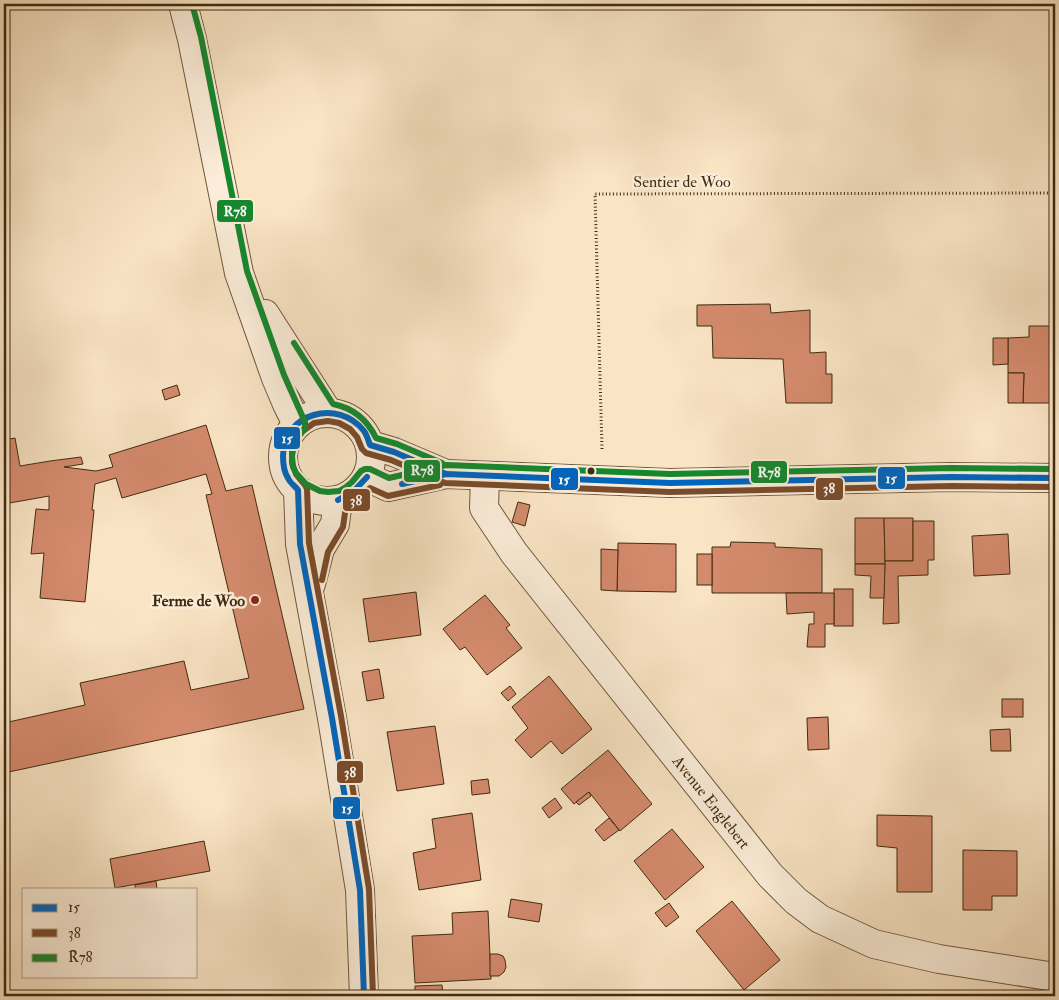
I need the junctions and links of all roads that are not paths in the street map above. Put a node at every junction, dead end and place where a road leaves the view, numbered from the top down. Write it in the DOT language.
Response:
graph roads {
  1 [pos="183,4"];
  2 [pos="239,273"];
  3 [pos="328,412"];
  4 [pos="297,424"];
  5 [pos="370,445"];
  6 [pos="446,474"];
  7 [pos="485,476"];
  8 [pos="367,477"];
  9 [pos="1055,478"];
  10 [pos="298,490"];
  11 [pos="338,500"];
  12 [pos="309,593"];
  13 [pos="1055,977"];
  14 [pos="364,996"];
  1 -- 2 [label="street"];
  2 -- 3 [label="street"];
  2 -- 4 [label="street"];
  3 -- 4 [label="street"];
  3 -- 5 [label="street"];
  4 -- 10 [label="street"];
  5 -- 6 [label="street"];
  5 -- 8 [label="street"];
  6 -- 7 [label="street"];
  6 -- 8 [label="street"];
  7 -- 9 [label="street"];
  7 -- 13 [label="street, Avenue Englebert"];
  8 -- 11 [label="street"];
  10 -- 11 [label="street"];
  10 -- 12 [label="street"];
  11 -- 12 [label="street"];
  12 -- 14 [label="street"];
}
